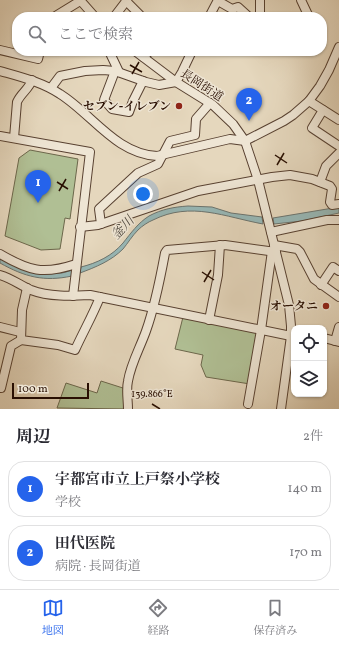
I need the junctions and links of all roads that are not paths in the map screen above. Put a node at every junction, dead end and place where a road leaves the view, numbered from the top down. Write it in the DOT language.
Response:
graph roads {
  1 [pos="80,0"];
  2 [pos="218,0"];
  3 [pos="260,0"];
  4 [pos="301,0"];
  5 [pos="126,1"];
  6 [pos="63,12"];
  7 [pos="91,12"];
  8 [pos="118,12"];
  9 [pos="137,12"];
  10 [pos="212,12"];
  11 [pos="244,12"];
  12 [pos="260,12"];
  13 [pos="307,12"];
  14 [pos="339,47"];
  15 [pos="0,50"];
  16 [pos="12,53"];
  17 [pos="25,56"];
  18 [pos="39,56"];
  19 [pos="111,56"];
  20 [pos="190,56"];
  21 [pos="143,57"];
  22 [pos="0,71"];
  23 [pos="117,71"];
  24 [pos="32,80"];
  25 [pos="143,81"];
  26 [pos="176,82"];
  27 [pos="51,88"];
  28 [pos="309,101"];
  29 [pos="210,103"];
  30 [pos="323,110"];
  31 [pos="339,120"];
  32 [pos="0,136"];
  33 [pos="14,138"];
  34 [pos="245,141"];
  35 [pos="339,146"];
  36 [pos="339,153"];
  37 [pos="163,155"];
  38 [pos="258,180"];
  39 [pos="320,182"];
  40 [pos="339,204"];
  41 [pos="339,220"];
  42 [pos="102,224"];
  43 [pos="80,227"];
  44 [pos="270,230"];
  45 [pos="220,246"];
  46 [pos="274,249"];
  47 [pos="0,254"];
  48 [pos="76,264"];
  49 [pos="339,271"];
  50 [pos="0,275"];
  51 [pos="321,285"];
  52 [pos="27,288"];
  53 [pos="73,296"];
  54 [pos="100,297"];
  55 [pos="339,297"];
  56 [pos="153,307"];
  57 [pos="209,320"];
  58 [pos="291,326"];
  59 [pos="0,327"];
  60 [pos="339,327"];
  61 [pos="261,330"];
  62 [pos="21,336"];
  63 [pos="291,336"];
  64 [pos="327,339"];
  65 [pos="337,341"];
  66 [pos="291,343"];
  67 [pos="0,388"];
  68 [pos="248,404"];
  69 [pos="128,409"];
  70 [pos="281,409"];
  1 -- 6 [label="street"];
  1 -- 7 [label="street"];
  2 -- 10 [label="street"];
  2 -- 11 [label="street"];
  3 -- 12 [label="street"];
  4 -- 13 [label="street"];
  5 -- 8 [label="street"];
  5 -- 9 [label="street"];
  14 -- 28 [label="street"];
  15 -- 16 [label="street"];
  17 -- 18 [label="street"];
  19 -- 23 [label="street"];
  20 -- 26 [label="street"];
  21 -- 26 [label="street, 長岡街道"];
  22 -- 24 [label="street"];
  23 -- 25 [label="street"];
  23 -- 25 [label="street"];
  23 -- 27 [label="street"];
  24 -- 27 [label="street"];
  24 -- 33 [label="street"];
  25 -- 26 [label="street"];
  26 -- 29 [label="street, 長岡街道"];
  27 -- 37 [label="street"];
  28 -- 30 [label="street"];
  28 -- 34 [label="street"];
  29 -- 34 [label="street, 長岡街道"];
  29 -- 37 [label="street"];
  30 -- 31 [label="street"];
  30 -- 35 [label="street"];
  32 -- 33 [label="street"];
  33 -- 43 [label="street"];
  34 -- 37 [label="street"];
  34 -- 38 [label="street, 長岡街道"];
  36 -- 39 [label="street"];
  37 -- 42 [label="street"];
  38 -- 39 [label="street"];
  38 -- 42 [label="street"];
  38 -- 44 [label="street, 長岡街道"];
  39 -- 40 [label="street"];
  41 -- 44 [label="street"];
  42 -- 43 [label="street"];
  43 -- 48 [label="street"];
  44 -- 46 [label="street"];
  45 -- 46 [label="street"];
  45 -- 56 [label="street"];
  45 -- 57 [label="street"];
  46 -- 51 [label="street"];
  46 -- 58 [label="street"];
  46 -- 61 [label="street"];
  47 -- 48 [label="street"];
  48 -- 53 [label="street"];
  49 -- 51 [label="street"];
  50 -- 52 [label="street"];
  51 -- 55 [label="street"];
  52 -- 53 [label="street"];
  52 -- 62 [label="street"];
  53 -- 54 [label="street"];
  54 -- 56 [label="street"];
  54 -- 62 [label="street"];
  56 -- 57 [label="street"];
  56 -- 69 [label="street"];
  57 -- 61 [label="street"];
  59 -- 62 [label="street"];
  60 -- 65 [label="street"];
  61 -- 63 [label="street"];
  61 -- 68 [label="street"];
  62 -- 67 [label="street"];
  64 -- 65 [label="street"];
  66 -- 70 [label="street"];
}
